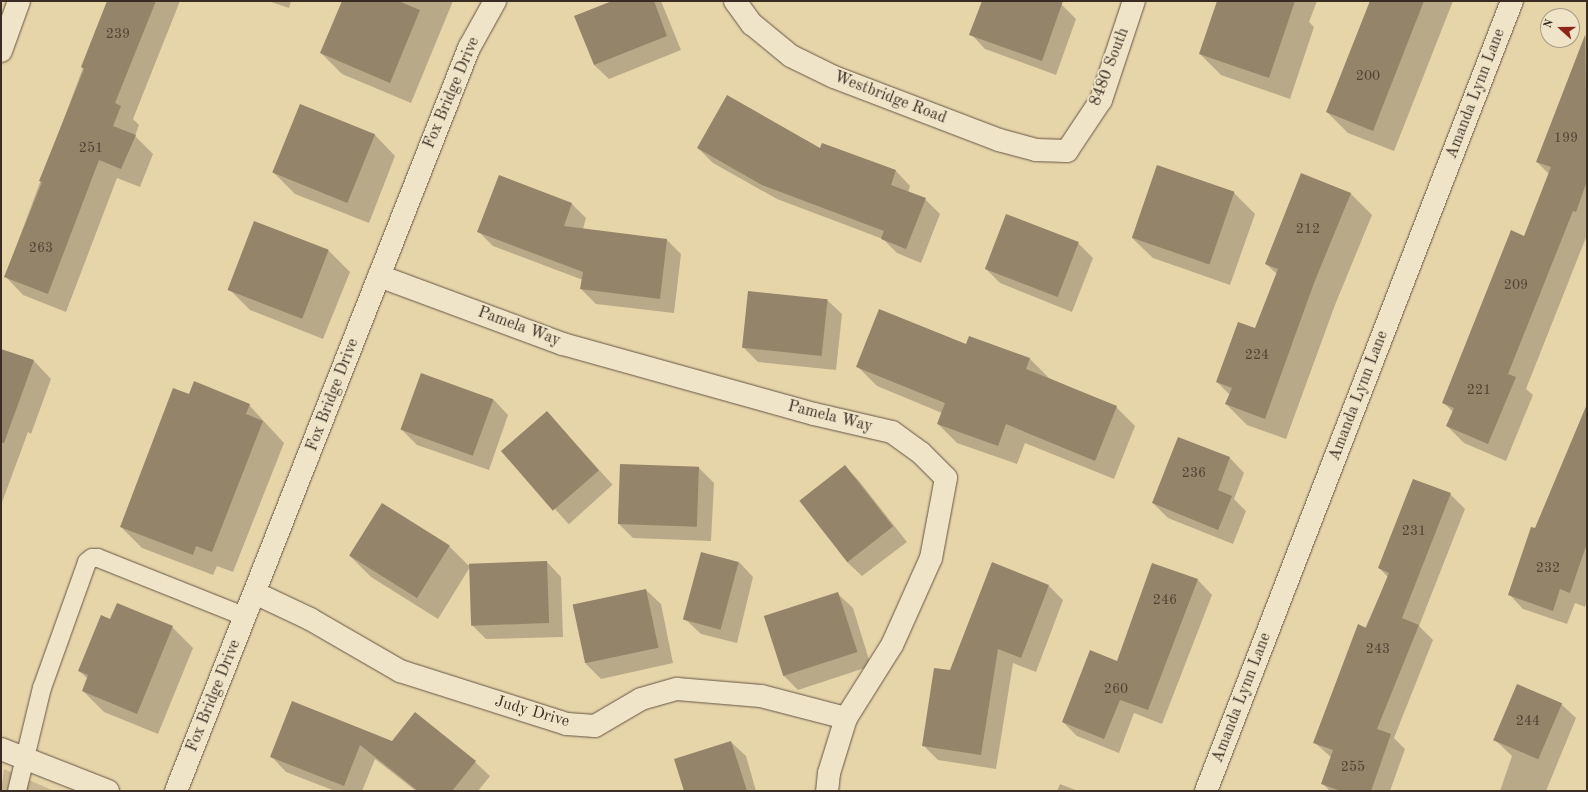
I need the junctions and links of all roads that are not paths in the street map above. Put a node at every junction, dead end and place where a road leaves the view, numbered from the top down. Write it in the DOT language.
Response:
graph roads {
  1 [pos="19,1"];
  2 [pos="495,1"];
  3 [pos="735,1"];
  4 [pos="1134,1"];
  5 [pos="1512,1"];
  6 [pos="1,51"];
  7 [pos="1067,151"];
  8 [pos="379,276"];
  9 [pos="256,593"];
  10 [pos="246,617"];
  11 [pos="846,718"];
  12 [pos="1,749"];
  13 [pos="25,759"];
  14 [pos="17,791"];
  15 [pos="108,791"];
  16 [pos="176,791"];
  17 [pos="828,791"];
  18 [pos="1206,791"];
  1 -- 6 [label="street"];
  2 -- 8 [label="street, Fox Bridge Drive"];
  3 -- 7 [label="street, Westbridge Road"];
  4 -- 7 [label="street, 8480 South"];
  5 -- 18 [label="street, Amanda Lynn Lane"];
  8 -- 9 [label="street, Fox Bridge Drive"];
  8 -- 11 [label="street, Pamela Way"];
  9 -- 10 [label="street, Fox Bridge Drive"];
  9 -- 11 [label="street, Judy Drive"];
  10 -- 13 [label="lane"];
  10 -- 16 [label="street, Fox Bridge Drive"];
  11 -- 17 [label="street, Pamela Way"];
  12 -- 13 [label="street"];
  13 -- 14 [label="lane"];
  13 -- 15 [label="street"];
}
